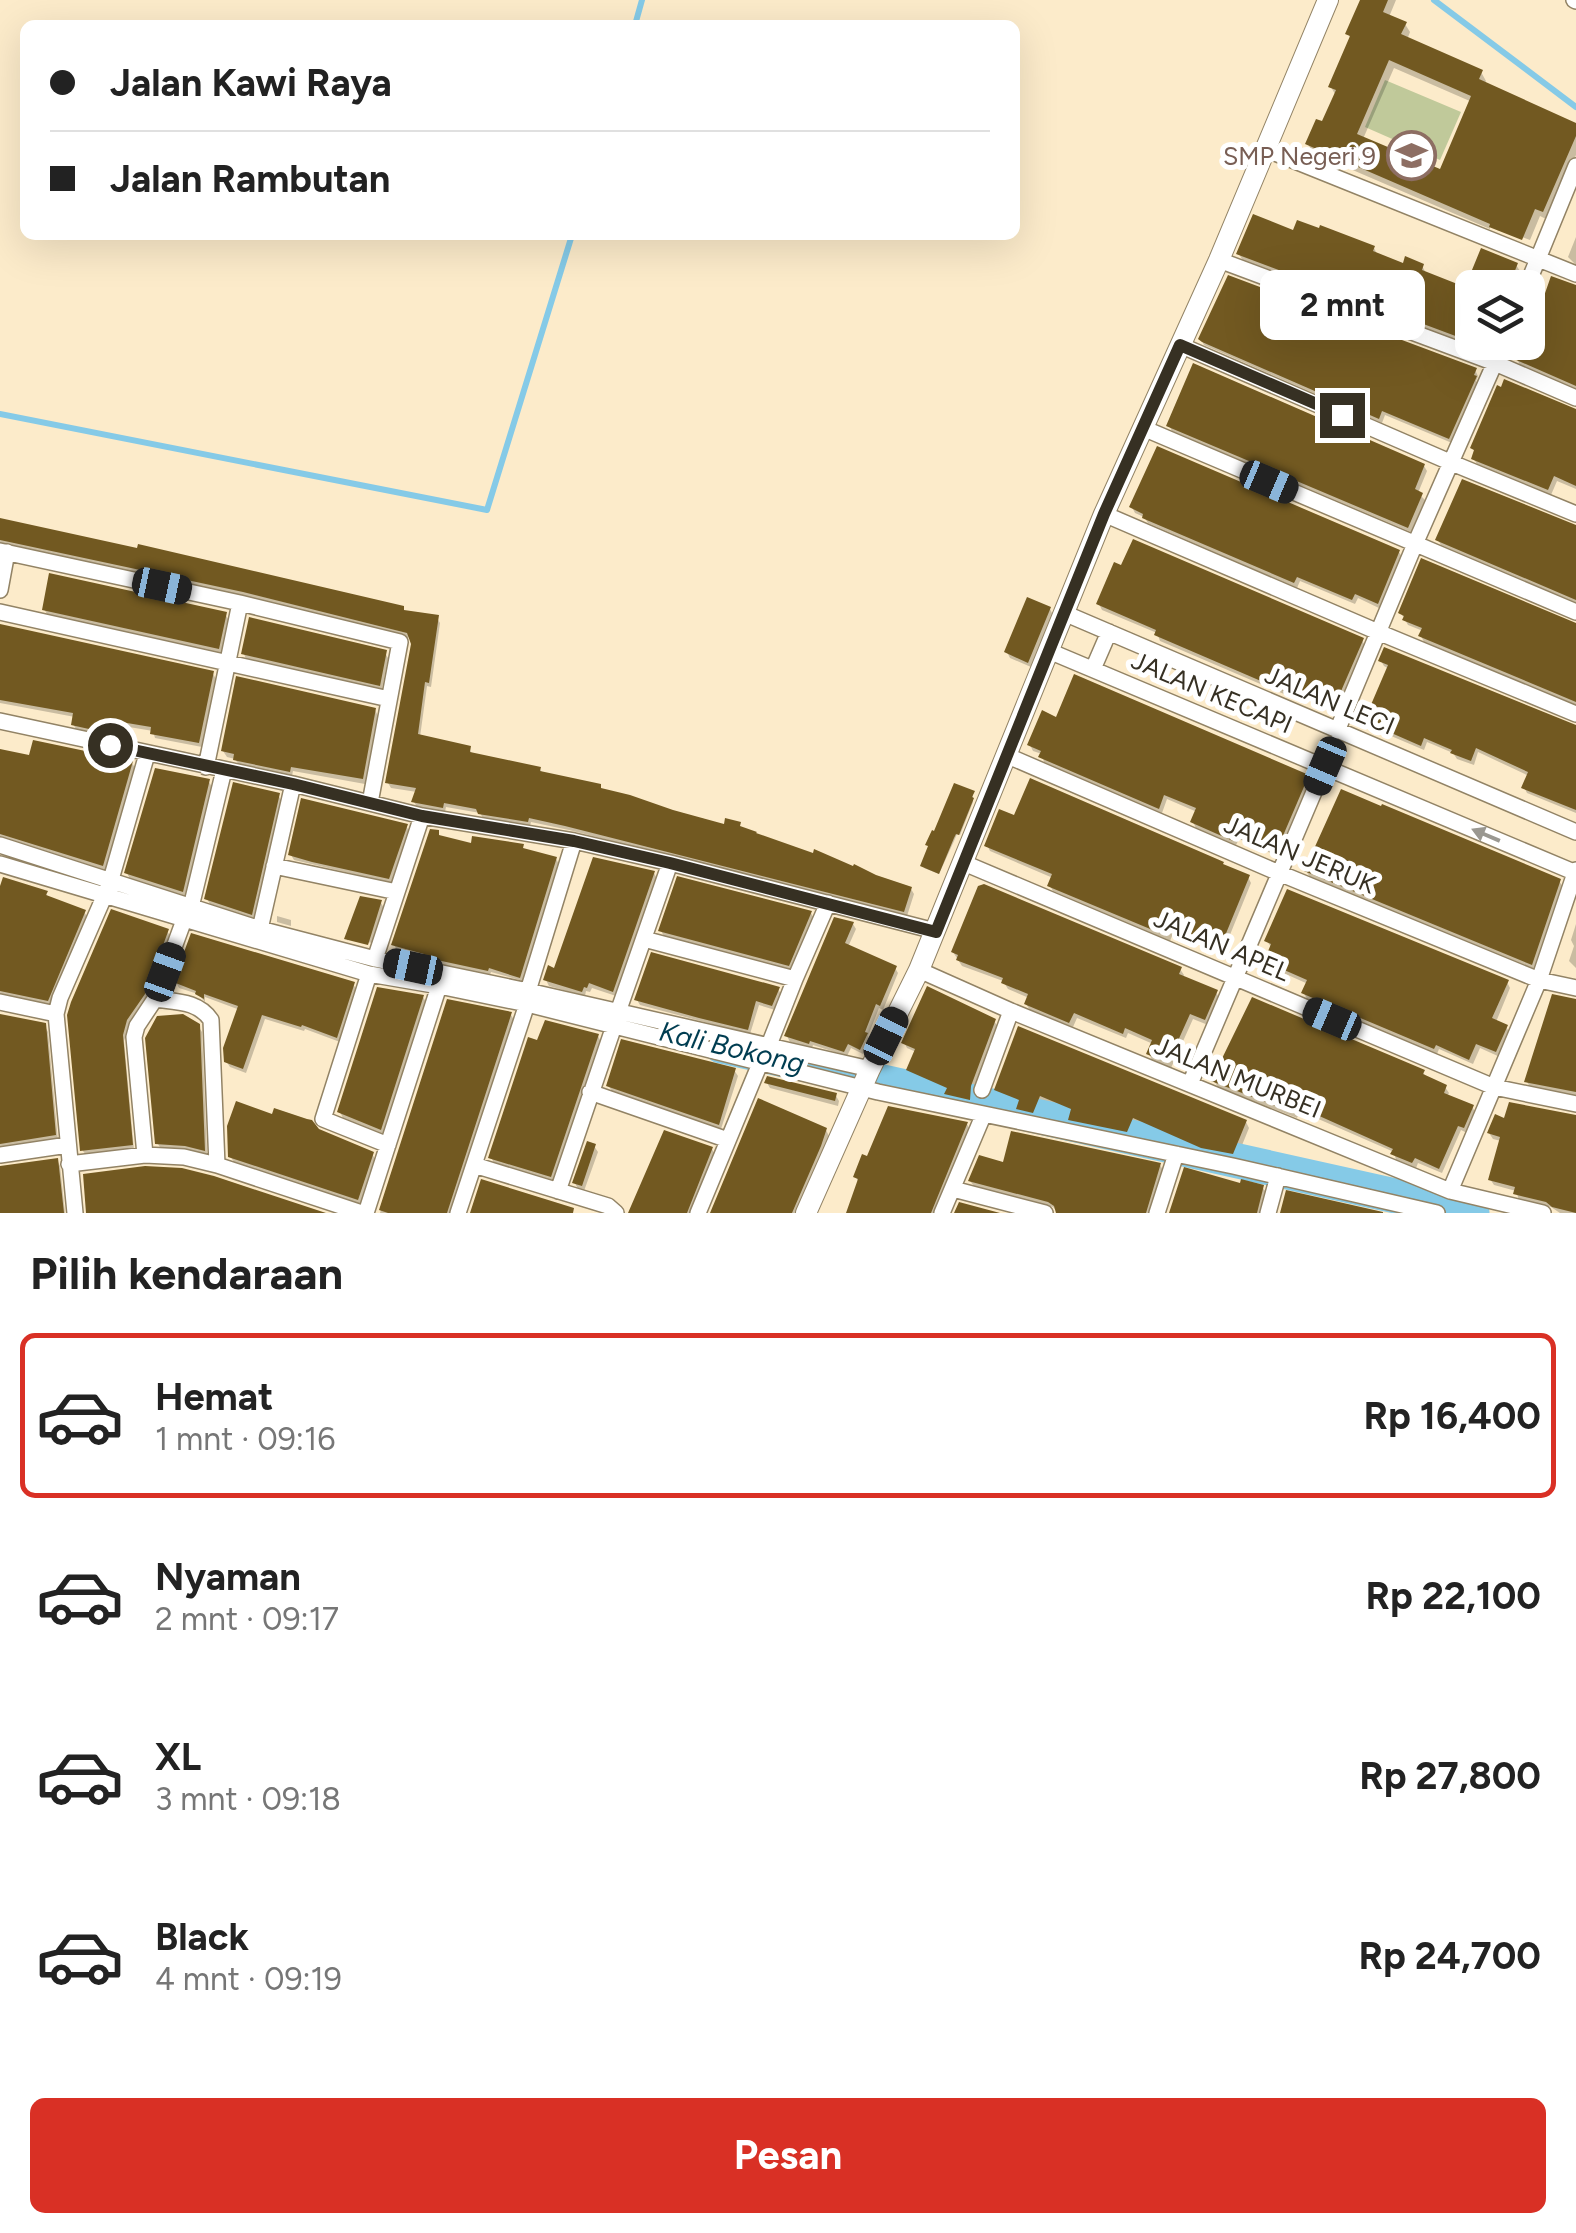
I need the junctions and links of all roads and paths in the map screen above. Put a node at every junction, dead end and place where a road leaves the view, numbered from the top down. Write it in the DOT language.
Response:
graph roads {
  1 [pos="1328,0"];
  2 [pos="1266,149"];
  3 [pos="1576,166"];
  4 [pos="1538,258"];
  5 [pos="1219,260"];
  6 [pos="1533,270"];
  7 [pos="1576,274"];
  8 [pos="1180,345"];
  9 [pos="1496,360"];
  10 [pos="1495,363"];
  11 [pos="1576,398"];
  12 [pos="1143,428"];
  13 [pos="1452,463"];
  14 [pos="1104,514"];
  15 [pos="1576,514"];
  16 [pos="1416,544"];
  17 [pos="4,552"];
  18 [pos="0,590"];
  19 [pos="240,602"];
  20 [pos="0,612"];
  21 [pos="1576,612"];
  22 [pos="1064,613"];
  23 [pos="1109,632"];
  24 [pos="1378,632"];
  25 [pos="1049,651"];
  26 [pos="226,663"];
  27 [pos="1094,669"];
  28 [pos="389,699"];
  29 [pos="1576,714"];
  30 [pos="0,721"];
  31 [pos="1338,731"];
  32 [pos="147,754"];
  33 [pos="1008,756"];
  34 [pos="1325,766"];
  35 [pos="206,767"];
  36 [pos="224,770"];
  37 [pos="293,784"];
  38 [pos="370,803"];
  39 [pos="422,816"];
  40 [pos="1576,832"];
  41 [pos="574,841"];
  42 [pos="0,844"];
  43 [pos="670,863"];
  44 [pos="964,863"];
  45 [pos="274,866"];
  46 [pos="1,867"];
  47 [pos="1576,872"];
  48 [pos="1280,873"];
  49 [pos="108,887"];
  50 [pos="397,892"];
  51 [pos="828,903"];
  52 [pos="187,914"];
  53 [pos="260,928"];
  54 [pos="936,932"];
  55 [pos="644,938"];
  56 [pos="372,966"];
  57 [pos="919,970"];
  58 [pos="1235,978"];
  59 [pos="795,979"];
  60 [pos="1539,980"];
  61 [pos="440,986"];
  62 [pos="1576,988"];
  63 [pos="527,998"];
  64 [pos="155,999"];
  65 [pos="0,1002"];
  66 [pos="1011,1011"];
  67 [pos="56,1014"];
  68 [pos="616,1019"];
  69 [pos="768,1045"];
  70 [pos="760,1061"];
  71 [pos="866,1079"];
  72 [pos="1190,1084"];
  73 [pos="1494,1087"];
  74 [pos="982,1090"];
  75 [pos="590,1092"];
  76 [pos="1576,1104"];
  77 [pos="983,1116"];
  78 [pos="728,1140"];
  79 [pos="68,1145"];
  80 [pos="388,1145"];
  81 [pos="0,1154"];
  82 [pos="1176,1154"];
  83 [pos="145,1155"];
  84 [pos="69,1164"];
  85 [pos="216,1166"];
  86 [pos="474,1166"];
  87 [pos="1278,1176"];
  88 [pos="953,1189"];
  89 [pos="1450,1191"];
  90 [pos="558,1192"];
  91 [pos="75,1213"];
  92 [pos="364,1213"];
  93 [pos="458,1213"];
  94 [pos="616,1213"];
  95 [pos="698,1213"];
  96 [pos="806,1213"];
  97 [pos="942,1213"];
  98 [pos="1045,1213"];
  99 [pos="1158,1213"];
  100 [pos="1268,1213"];
  101 [pos="1437,1213"];
  102 [pos="1543,1213"];
  1 -- 2 [label="street"];
  2 -- 4 [label="street"];
  2 -- 5 [label="street"];
  3 -- 4 [label="street"];
  4 -- 6 [label="street"];
  4 -- 7 [label="street"];
  5 -- 8 [label="street"];
  5 -- 10 [label="street"];
  8 -- 12 [label="street"];
  8 -- 13 [label="street"];
  9 -- 10 [label="street"];
  10 -- 11 [label="street"];
  10 -- 13 [label="street"];
  12 -- 14 [label="street"];
  12 -- 16 [label="street"];
  13 -- 15 [label="street"];
  13 -- 16 [label="street"];
  14 -- 22 [label="street"];
  14 -- 24 [label="street"];
  16 -- 21 [label="street"];
  16 -- 24 [label="street"];
  17 -- 18 [label="street"];
  17 -- 19 [label="street"];
  19 -- 26 [label="street"];
  19 -- 28 [label="street"];
  20 -- 26 [label="street"];
  22 -- 23 [label="street, JALAN LECI"];
  22 -- 25 [label="street"];
  23 -- 27 [label="street"];
  23 -- 31 [label="street, JALAN LECI"];
  24 -- 29 [label="street"];
  24 -- 31 [label="street"];
  25 -- 27 [label="street, JALAN KECAPI"];
  25 -- 33 [label="street"];
  26 -- 28 [label="street"];
  26 -- 35 [label="street"];
  27 -- 34 [label="street, JALAN KECAPI"];
  28 -- 38 [label="street"];
  30 -- 32 [label="street"];
  31 -- 40 [label="street, JALAN LECI"];
  32 -- 35 [label="street"];
  32 -- 49 [label="street"];
  33 -- 44 [label="street"];
  33 -- 48 [label="street, JALAN JERUK"];
  47 -- 34 [label="street, JALAN KECAPI, one-way"];
  34 -- 48 [label="street"];
  35 -- 36 [label="street"];
  36 -- 37 [label="street"];
  36 -- 52 [label="street"];
  37 -- 38 [label="street"];
  37 -- 45 [label="street"];
  38 -- 39 [label="street"];
  39 -- 41 [label="street"];
  39 -- 50 [label="street"];
  41 -- 43 [label="street"];
  41 -- 63 [label="street"];
  42 -- 49 [label="street"];
  43 -- 51 [label="street"];
  43 -- 55 [label="street"];
  44 -- 54 [label="street"];
  44 -- 58 [label="street, JALAN APEL"];
  45 -- 50 [label="street"];
  45 -- 53 [label="street"];
  46 -- 49 [label="street"];
  47 -- 60 [label="street"];
  48 -- 58 [label="street"];
  48 -- 60 [label="street, JALAN JERUK"];
  49 -- 52 [label="street"];
  49 -- 67 [label="street"];
  50 -- 56 [label="street"];
  51 -- 54 [label="street"];
  51 -- 59 [label="street"];
  52 -- 53 [label="street"];
  52 -- 56 [label="street"];
  52 -- 64 [label="street"];
  53 -- 56 [label="street"];
  54 -- 57 [label="street"];
  55 -- 59 [label="street"];
  55 -- 68 [label="street"];
  56 -- 61 [label="street"];
  56 -- 63 [label="street"];
  56 -- 80 [label="street"];
  57 -- 66 [label="street, JALAN MURBEI"];
  57 -- 71 [label="street"];
  58 -- 72 [label="street"];
  58 -- 73 [label="street, JALAN APEL"];
  59 -- 69 [label="street"];
  60 -- 62 [label="street, JALAN JERUK"];
  60 -- 73 [label="street"];
  61 -- 63 [label="street"];
  61 -- 80 [label="street"];
  63 -- 68 [label="street"];
  63 -- 86 [label="street"];
  64 -- 83 [label="street"];
  64 -- 85 [label="street"];
  65 -- 67 [label="street"];
  66 -- 72 [label="street, JALAN MURBEI"];
  66 -- 74 [label="street"];
  67 -- 79 [label="street"];
  68 -- 69 [label="street"];
  68 -- 70 [label="street"];
  68 -- 75 [label="street"];
  69 -- 71 [label="street"];
  70 -- 71 [label="street"];
  70 -- 78 [label="street"];
  71 -- 77 [label="street"];
  71 -- 96 [label="street"];
  72 -- 89 [label="street, JALAN MURBEI"];
  73 -- 76 [label="street, JALAN APEL"];
  73 -- 89 [label="street"];
  75 -- 78 [label="street"];
  75 -- 90 [label="street"];
  77 -- 82 [label="street"];
  77 -- 88 [label="street"];
  78 -- 95 [label="street"];
  79 -- 81 [label="street"];
  79 -- 84 [label="street"];
  80 -- 92 [label="street"];
  82 -- 87 [label="street"];
  82 -- 99 [label="street"];
  83 -- 84 [label="street"];
  83 -- 85 [label="street"];
  84 -- 91 [label="street"];
  85 -- 92 [label="street"];
  86 -- 90 [label="street"];
  86 -- 93 [label="street"];
  87 -- 100 [label="street"];
  87 -- 101 [label="street"];
  88 -- 97 [label="street"];
  88 -- 98 [label="street"];
  89 -- 102 [label="street, JALAN MURBEI"];
  90 -- 94 [label="street"];
}
